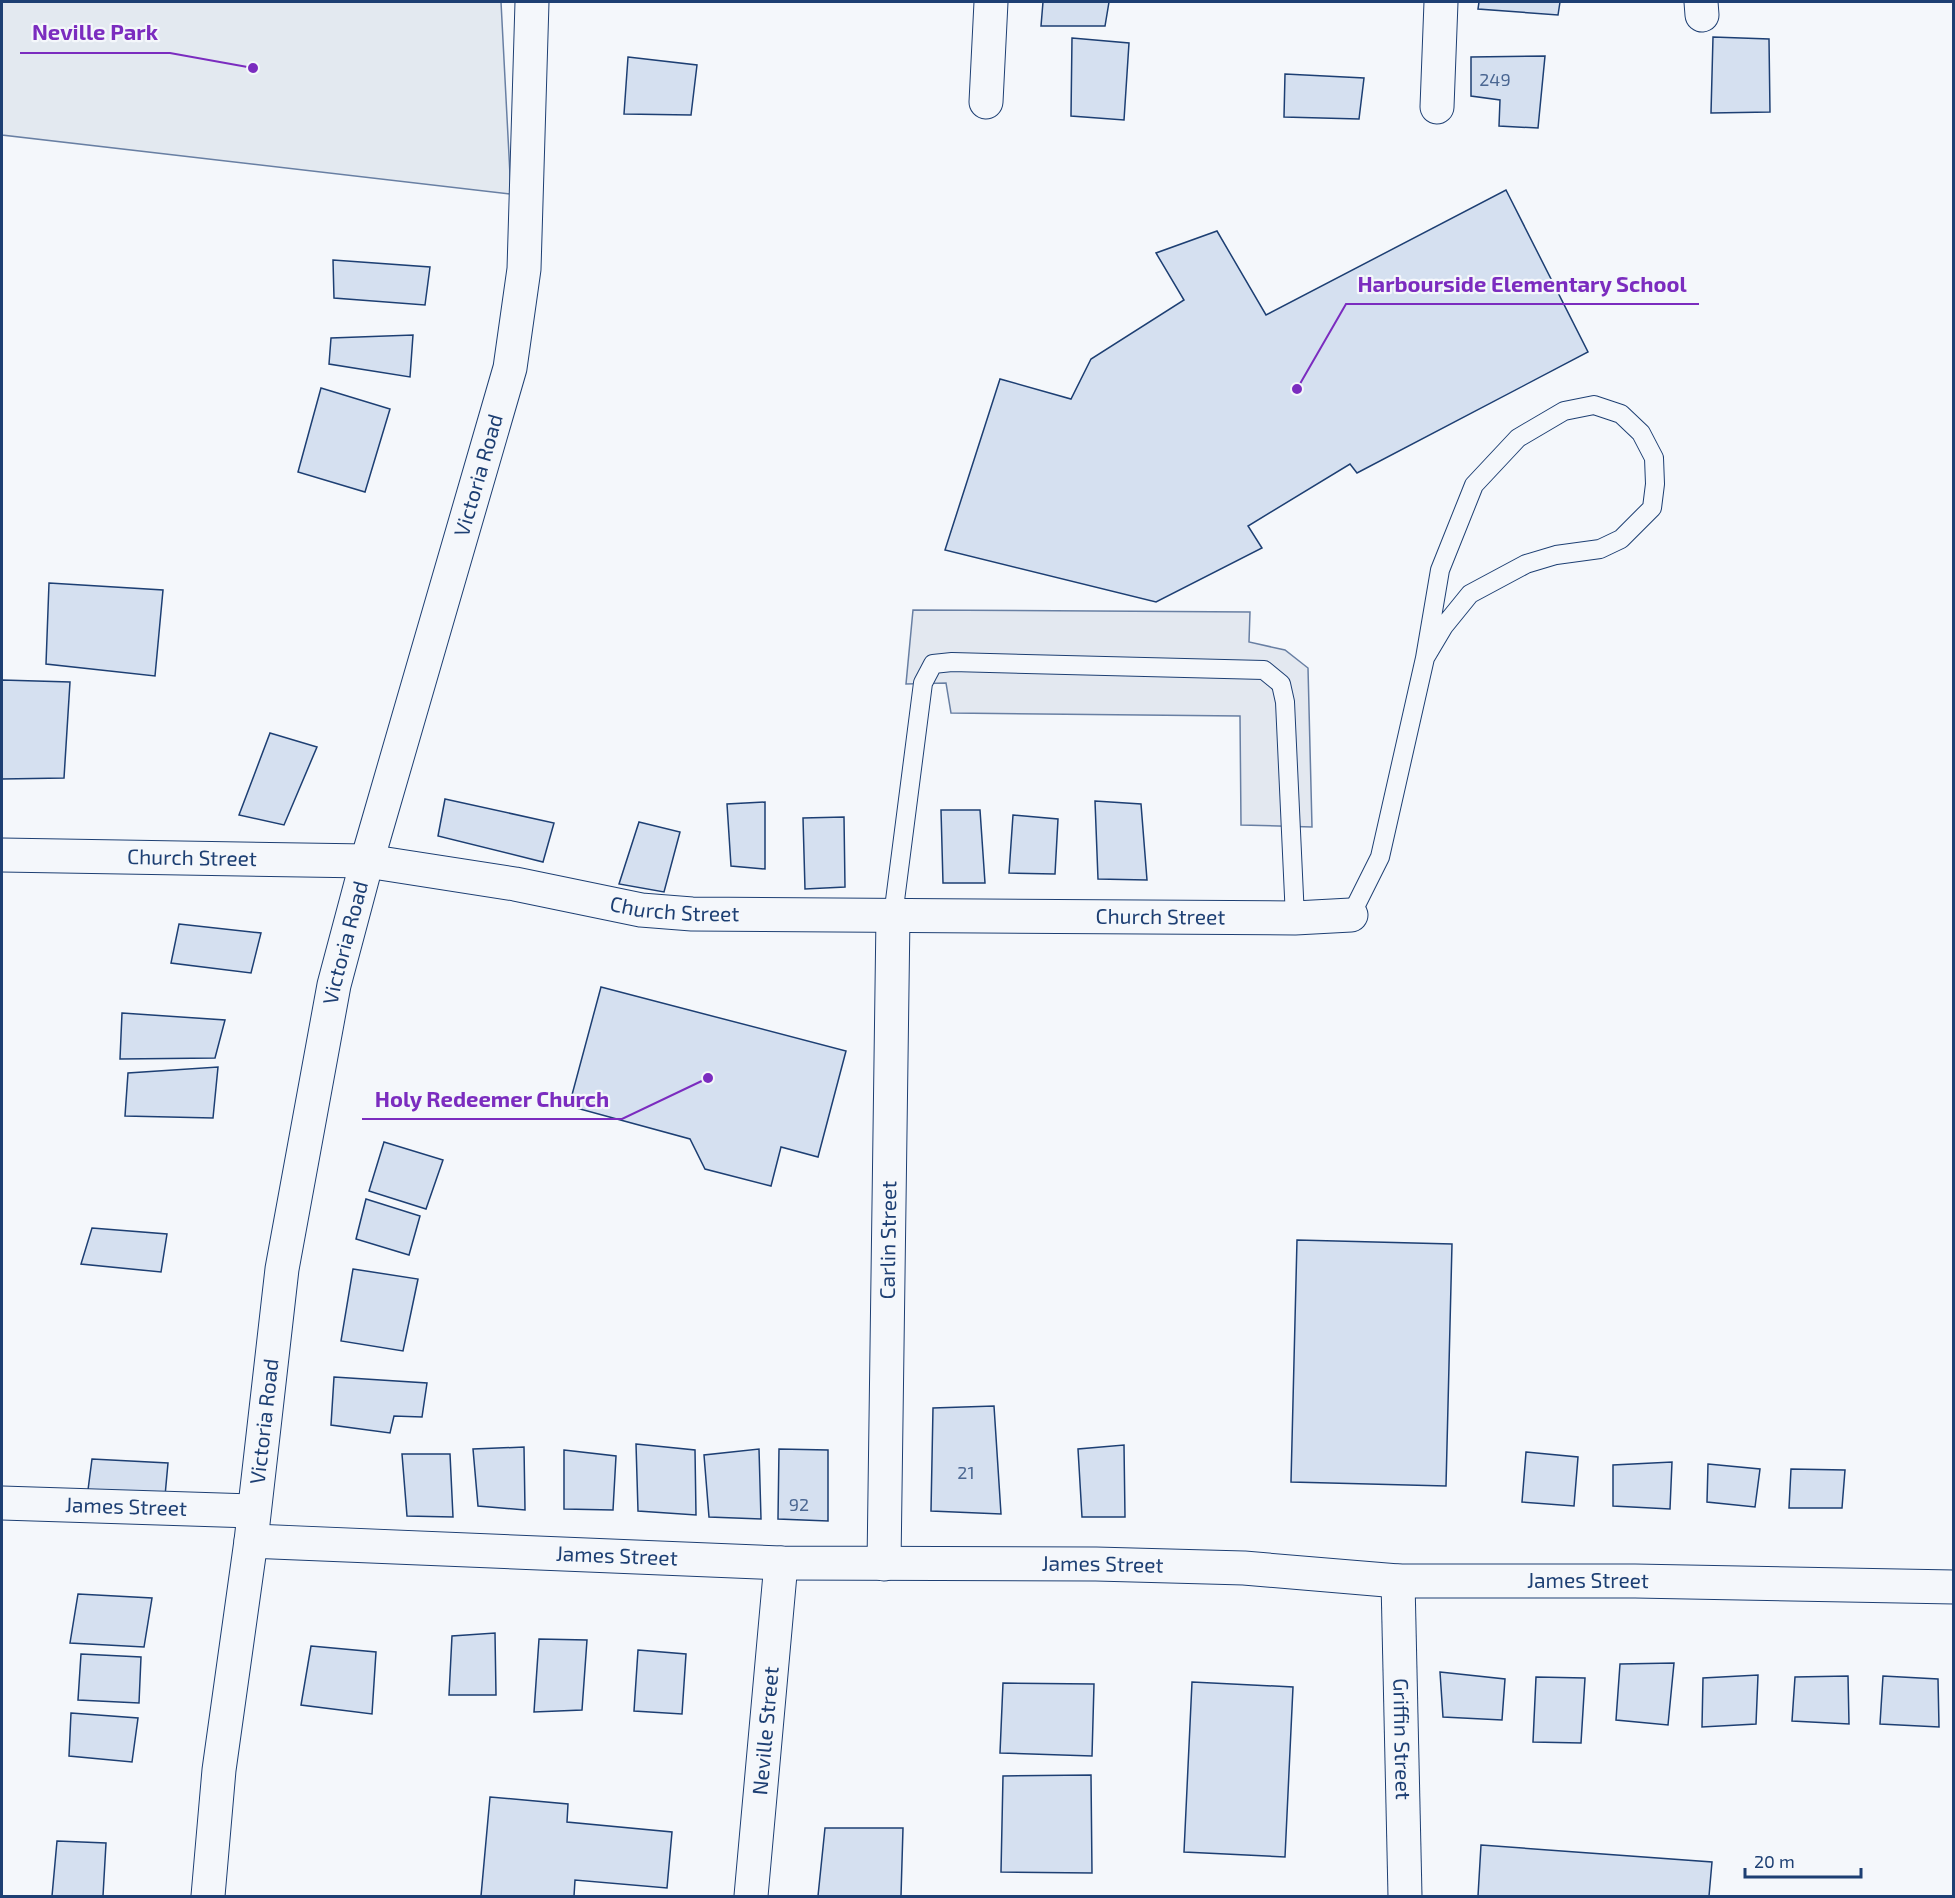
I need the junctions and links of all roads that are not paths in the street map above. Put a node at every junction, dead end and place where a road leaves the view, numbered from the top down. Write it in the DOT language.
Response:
graph roads {
  1 [pos="532,2"];
  2 [pos="991,2"];
  3 [pos="1441,2"];
  4 [pos="986,102"];
  5 [pos="1437,107"];
  6 [pos="1425,658"];
  7 [pos="2,855"];
  8 [pos="367,861"];
  9 [pos="1351,915"];
  10 [pos="893,916"];
  11 [pos="1295,918"];
  12 [pos="2,1503"];
  13 [pos="251,1526"];
  14 [pos="781,1563"];
  15 [pos="884,1564"];
  16 [pos="1398,1581"];
  17 [pos="1953,1587"];
  18 [pos="208,1896"];
  19 [pos="752,1896"];
  20 [pos="1405,1896"];
  1 -- 8 [label="street, Victoria Road"];
  2 -- 4 [label="street"];
  3 -- 5 [label="street"];
  6 -- 6 [label="lane"];
  6 -- 9 [label="lane"];
  7 -- 8 [label="street, Church Street"];
  8 -- 10 [label="street, Church Street"];
  8 -- 13 [label="street, Victoria Road"];
  9 -- 11 [label="street, Church Street"];
  10 -- 11 [label="street, Church Street"];
  10 -- 11 [label="lane"];
  10 -- 15 [label="street, Carlin Street"];
  12 -- 13 [label="street, James Street"];
  13 -- 14 [label="street, James Street"];
  13 -- 18 [label="street, Victoria Road"];
  14 -- 15 [label="street, James Street"];
  14 -- 19 [label="street, Neville Street"];
  15 -- 16 [label="street, James Street"];
  16 -- 17 [label="street, James Street"];
  16 -- 20 [label="street, Griffin Street"];
}
